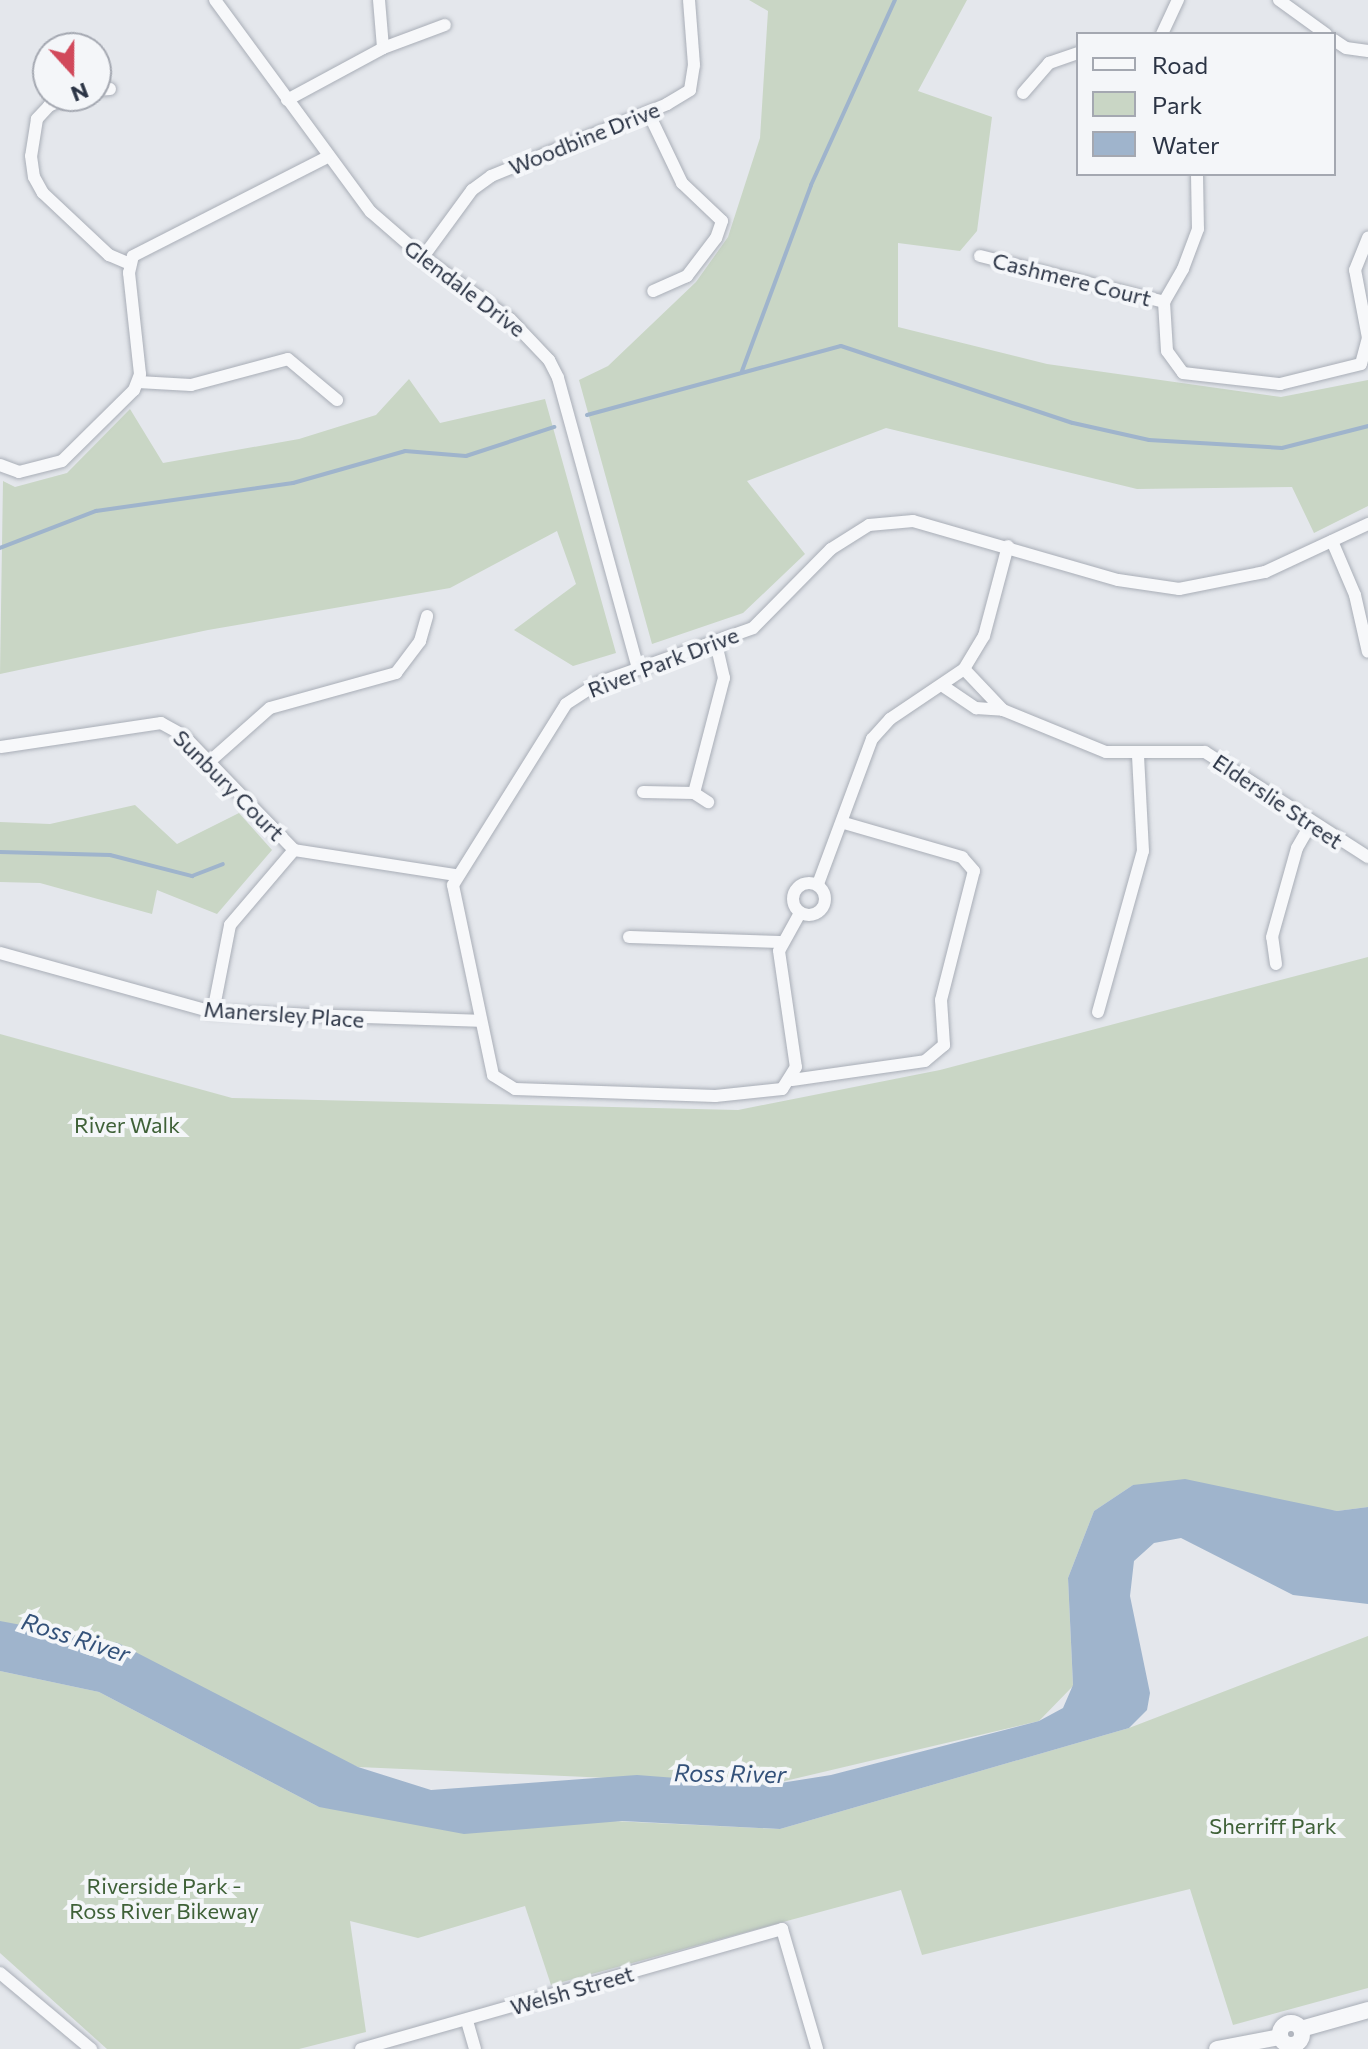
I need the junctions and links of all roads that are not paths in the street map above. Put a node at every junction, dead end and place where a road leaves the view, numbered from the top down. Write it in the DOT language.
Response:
graph roads {
  1 [pos="215,0"];
  2 [pos="379,0"];
  3 [pos="689,0"];
  4 [pos="1178,0"];
  5 [pos="1279,0"];
  6 [pos="445,25"];
  7 [pos="1163,32"];
  8 [pos="1323,32"];
  9 [pos="1336,41"];
  10 [pos="383,48"];
  11 [pos="1368,51"];
  12 [pos="1076,54"];
  13 [pos="1023,93"];
  14 [pos="287,100"];
  15 [pos="43,112"];
  16 [pos="648,112"];
  17 [pos="327,157"];
  18 [pos="1197,176"];
  19 [pos="1368,237"];
  20 [pos="980,256"];
  21 [pos="423,257"];
  22 [pos="128,263"];
  23 [pos="653,291"];
  24 [pos="1164,302"];
  25 [pos="138,382"];
  26 [pos="337,400"];
  27 [pos="0,465"];
  28 [pos="1368,524"];
  29 [pos="1332,541"];
  30 [pos="1008,546"];
  31 [pos="427,616"];
  32 [pos="716,642"];
  33 [pos="1368,652"];
  34 [pos="638,668"];
  35 [pos="964,669"];
  36 [pos="943,686"];
  37 [pos="1003,710"];
  38 [pos="1,747"];
  39 [pos="1138,755"];
  40 [pos="209,762"];
  41 [pos="643,792"];
  42 [pos="694,793"];
  43 [pos="708,802"];
  44 [pos="844,823"];
  45 [pos="1311,824"];
  46 [pos="294,850"];
  47 [pos="1368,857"];
  48 [pos="455,875"];
  49 [pos="818,884"];
  50 [pos="800,913"];
  51 [pos="629,937"];
  52 [pos="781,942"];
  53 [pos="0,953"];
  54 [pos="1276,964"];
  55 [pos="213,1012"];
  56 [pos="1098,1012"];
  57 [pos="480,1021"];
  58 [pos="792,1080"];
  59 [pos="0,1973"];
  60 [pos="1368,2010"];
  61 [pos="467,2021"];
  62 [pos="1293,2040"];
  63 [pos="91,2049"];
  64 [pos="361,2049"];
  65 [pos="475,2049"];
  66 [pos="817,2049"];
  67 [pos="1217,2049"];
  1 -- 14 [label="street, Glendale Drive"];
  2 -- 10 [label="street"];
  3 -- 16 [label="street, Woodbine Drive"];
  4 -- 7 [label="street"];
  5 -- 8 [label="street"];
  6 -- 10 [label="street"];
  9 -- 11 [label="street"];
  10 -- 14 [label="street"];
  12 -- 13 [label="street"];
  14 -- 17 [label="street, Glendale Drive"];
  15 -- 22 [label="street"];
  16 -- 21 [label="street, Woodbine Drive"];
  16 -- 23 [label="street"];
  17 -- 21 [label="street, Glendale Drive"];
  17 -- 22 [label="street"];
  18 -- 24 [label="street"];
  19 -- 24 [label="street"];
  20 -- 24 [label="street, Cashmere Court"];
  21 -- 34 [label="street, Glendale Drive"];
  22 -- 25 [label="street"];
  25 -- 26 [label="street"];
  25 -- 27 [label="street"];
  28 -- 29 [label="street, River Park Drive"];
  29 -- 30 [label="street, River Park Drive"];
  29 -- 33 [label="street"];
  30 -- 32 [label="street, River Park Drive"];
  30 -- 35 [label="street"];
  31 -- 40 [label="street"];
  32 -- 34 [label="street, River Park Drive"];
  32 -- 42 [label="street"];
  34 -- 48 [label="street, River Park Drive"];
  35 -- 36 [label="street"];
  35 -- 37 [label="street, Elderslie Street"];
  36 -- 37 [label="street, Elderslie Street"];
  36 -- 44 [label="street"];
  37 -- 39 [label="street, Elderslie Street"];
  38 -- 40 [label="street, Sunbury Court"];
  39 -- 45 [label="street, Elderslie Street"];
  39 -- 56 [label="street"];
  40 -- 46 [label="street, Sunbury Court"];
  41 -- 42 [label="street"];
  42 -- 43 [label="street"];
  44 -- 49 [label="street"];
  44 -- 58 [label="street"];
  45 -- 47 [label="street, Elderslie Street"];
  45 -- 54 [label="street"];
  46 -- 48 [label="street, Sunbury Court"];
  46 -- 55 [label="street"];
  48 -- 57 [label="street"];
  49 -- 50 [label="street"];
  49 -- 50 [label="street"];
  50 -- 52 [label="street"];
  51 -- 52 [label="street"];
  52 -- 58 [label="street"];
  53 -- 55 [label="street, Manersley Place"];
  55 -- 57 [label="street, Manersley Place"];
  57 -- 58 [label="street"];
  59 -- 63 [label="street"];
  60 -- 62 [label="street"];
  61 -- 64 [label="street, Welsh Street"];
  61 -- 65 [label="street"];
  61 -- 66 [label="street, Welsh Street"];
  62 -- 67 [label="street"];
}
